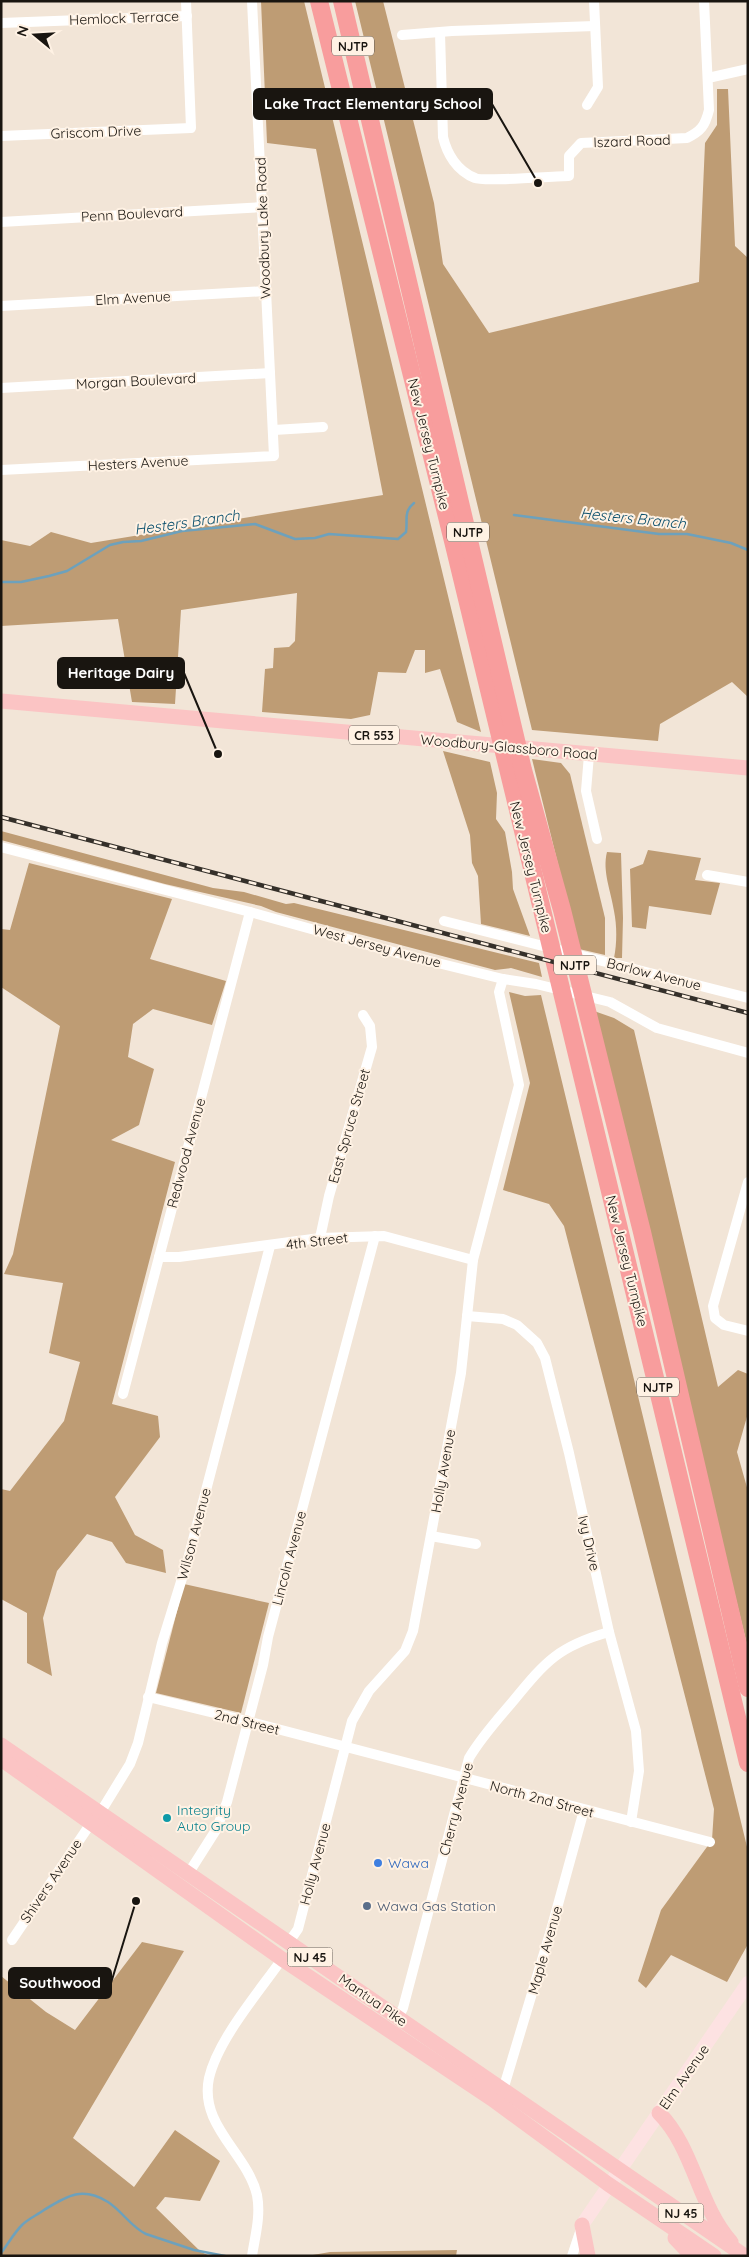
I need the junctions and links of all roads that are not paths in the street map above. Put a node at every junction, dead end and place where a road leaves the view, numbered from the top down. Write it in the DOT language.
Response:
graph roads {
  1 [pos="186,1"];
  2 [pos="252,1"];
  3 [pos="319,1"];
  4 [pos="342,1"];
  5 [pos="594,1"];
  6 [pos="704,1"];
  7 [pos="187,16"];
  8 [pos="1,23"];
  9 [pos="595,26"];
  10 [pos="440,33"];
  11 [pos="402,35"];
  12 [pos="748,69"];
  13 [pos="708,78"];
  14 [pos="587,105"];
  15 [pos="1,136"];
  16 [pos="263,207"];
  17 [pos="1,222"];
  18 [pos="266,291"];
  19 [pos="1,306"];
  20 [pos="270,373"];
  21 [pos="1,388"];
  22 [pos="323,427"];
  23 [pos="274,430"];
  24 [pos="274,456"];
  25 [pos="1,470"];
  26 [pos="1,701"];
  27 [pos="501,712"];
  28 [pos="589,755"];
  29 [pos="748,768"];
  30 [pos="515,770"];
  31 [pos="597,840"];
  32 [pos="1,847"];
  33 [pos="706,874"];
  34 [pos="748,882"];
  35 [pos="250,912"];
  36 [pos="444,921"];
  37 [pos="503,979"];
  38 [pos="748,998"];
  39 [pos="363,1015"];
  40 [pos="748,1053"];
  41 [pos="748,1182"];
  42 [pos="374,1236"];
  43 [pos="320,1238"];
  44 [pos="270,1246"];
  45 [pos="159,1257"];
  46 [pos="472,1260"];
  47 [pos="467,1316"];
  48 [pos="748,1331"];
  49 [pos="122,1394"];
  50 [pos="432,1536"];
  51 [pos="476,1544"];
  52 [pos="609,1632"];
  53 [pos="748,1688"];
  54 [pos="148,1697"];
  55 [pos="247,1721"];
  56 [pos="1,1737"];
  57 [pos="1,1745"];
  58 [pos="345,1748"];
  59 [pos="1,1759"];
  60 [pos="748,1763"];
  61 [pos="41,1772"];
  62 [pos="463,1778"];
  63 [pos="584,1810"];
  64 [pos="95,1818"];
  65 [pos="630,1822"];
  66 [pos="710,1842"];
  67 [pos="188,1874"];
  68 [pos="12,1940"];
  69 [pos="289,1942"];
  70 [pos="282,1959"];
  71 [pos="748,1983"];
  72 [pos="398,2018"];
  73 [pos="503,2090"];
  74 [pos="659,2113"];
  75 [pos="618,2170"];
  76 [pos="613,2188"];
  77 [pos="582,2225"];
  78 [pos="743,2255"];
  79 [pos="252,2256"];
  80 [pos="572,2256"];
  81 [pos="588,2256"];
  82 [pos="692,2256"];
  83 [pos="714,2256"];
  1 -- 7 [label="street"];
  2 -- 16 [label="street, Woodbury Lake Road"];
  3 -- 27 [label="highway, New Jersey Turnpike / NJTP"];
  4 -- 27 [label="highway, New Jersey Turnpike / NJTP"];
  5 -- 9 [label="street"];
  6 -- 13 [label="street"];
  7 -- 8 [label="street, Hemlock Terrace"];
  7 -- 15 [label="street, Griscom Drive"];
  9 -- 10 [label="street"];
  9 -- 14 [label="street"];
  10 -- 11 [label="street"];
  10 -- 13 [label="street, Iszard Road"];
  12 -- 13 [label="street"];
  16 -- 17 [label="street, Penn Boulevard"];
  16 -- 18 [label="street, Woodbury Lake Road"];
  18 -- 19 [label="street, Elm Avenue"];
  18 -- 20 [label="street, Woodbury Lake Road"];
  20 -- 21 [label="street, Morgan Boulevard"];
  20 -- 23 [label="street, Woodbury Lake Road"];
  22 -- 23 [label="street"];
  23 -- 24 [label="street, Woodbury Lake Road"];
  24 -- 25 [label="street, Hesters Avenue"];
  26 -- 28 [label="main road, Woodbury-Glassboro Road / CR 553"];
  27 -- 30 [label="highway, New Jersey Turnpike / NJTP"];
  28 -- 29 [label="main road, Woodbury-Glassboro Road / CR 553"];
  28 -- 31 [label="street"];
  30 -- 53 [label="highway, New Jersey Turnpike / NJTP"];
  30 -- 60 [label="highway, New Jersey Turnpike / NJTP"];
  32 -- 35 [label="street, West Jersey Avenue"];
  33 -- 34 [label="street"];
  35 -- 37 [label="street, West Jersey Avenue"];
  35 -- 45 [label="street, Redwood Avenue"];
  36 -- 38 [label="street, Barlow Avenue"];
  37 -- 40 [label="street, West Jersey Avenue"];
  37 -- 46 [label="street, Holly Avenue"];
  39 -- 43 [label="street, East Spruce Street"];
  41 -- 48 [label="street"];
  42 -- 43 [label="street, 4th Street"];
  42 -- 46 [label="street, 4th Street"];
  42 -- 55 [label="street, Lincoln Avenue"];
  43 -- 44 [label="street, 4th Street"];
  44 -- 45 [label="street, 4th Street"];
  44 -- 54 [label="street, Wilson Avenue"];
  45 -- 49 [label="street, Redwood Avenue"];
  46 -- 47 [label="street, Holly Avenue"];
  47 -- 50 [label="street, Holly Avenue"];
  47 -- 52 [label="street, Ivy Drive"];
  50 -- 51 [label="street"];
  50 -- 58 [label="street, Holly Avenue"];
  52 -- 62 [label="street, Cherry Avenue"];
  52 -- 65 [label="street, Ivy Drive"];
  54 -- 55 [label="street, 2nd Street"];
  54 -- 64 [label="street, Wilson Avenue"];
  55 -- 58 [label="street, 2nd Street"];
  55 -- 67 [label="street, Lincoln Avenue"];
  56 -- 61 [label="main road"];
  57 -- 61 [label="main road, Mantua Pike / NJ 45"];
  58 -- 62 [label="street, North 2nd Street"];
  58 -- 69 [label="street, Holly Avenue"];
  59 -- 64 [label="main road, Mantua Pike / NJ 45"];
  61 -- 64 [label="main road, Mantua Pike / NJ 45"];
  62 -- 63 [label="street, North 2nd Street"];
  62 -- 72 [label="street, Cherry Avenue"];
  63 -- 65 [label="street, North 2nd Street"];
  63 -- 73 [label="street, Maple Avenue"];
  64 -- 67 [label="main road, Mantua Pike / NJ 45"];
  64 -- 68 [label="street, Shivers Avenue"];
  64 -- 70 [label="main road, Mantua Pike / NJ 45"];
  65 -- 66 [label="street, North 2nd Street"];
  67 -- 69 [label="main road, Mantua Pike / NJ 45"];
  69 -- 72 [label="main road, Mantua Pike / NJ 45"];
  70 -- 76 [label="main road, Mantua Pike / NJ 45"];
  70 -- 79 [label="street"];
  71 -- 74 [label="main road, Elm Avenue"];
  72 -- 73 [label="main road, Mantua Pike / NJ 45"];
  73 -- 75 [label="main road, Mantua Pike / NJ 45"];
  74 -- 75 [label="main road, Elm Avenue"];
  74 -- 78 [label="main road"];
  75 -- 76 [label="main road, Elm Avenue"];
  75 -- 78 [label="main road, Mantua Pike / NJ 45"];
  76 -- 77 [label="main road, Elm Avenue"];
  76 -- 82 [label="main road"];
  76 -- 83 [label="main road, Mantua Pike / NJ 45"];
  77 -- 80 [label="street"];
  77 -- 81 [label="main road"];
}
